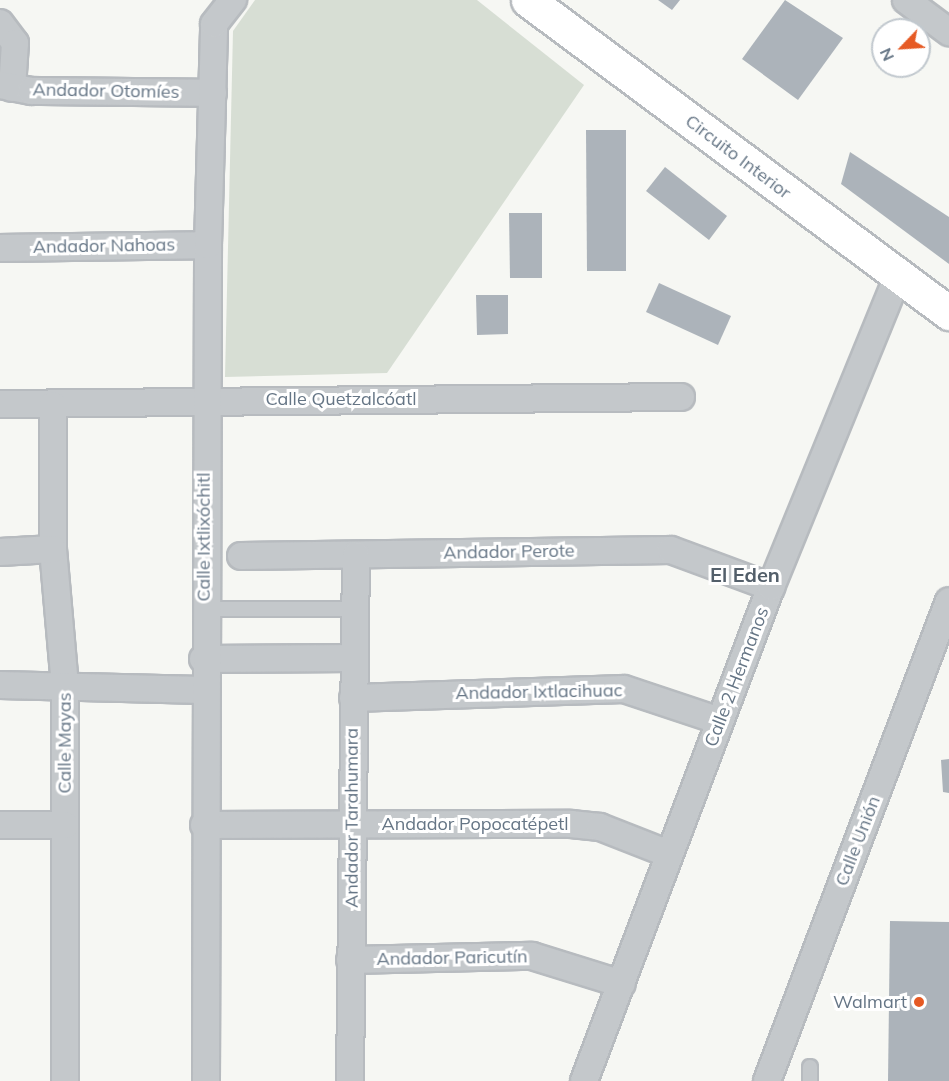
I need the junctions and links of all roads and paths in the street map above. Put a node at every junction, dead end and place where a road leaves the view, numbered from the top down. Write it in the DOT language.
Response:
graph roads {
  1 [pos="233,0"];
  2 [pos="528,0"];
  3 [pos="906,0"];
  4 [pos="0,23"];
  5 [pos="949,32"];
  6 [pos="6,86"];
  7 [pos="213,93"];
  8 [pos="208,245"];
  9 [pos="0,248"];
  10 [pos="898,276"];
  11 [pos="949,313"];
  12 [pos="681,397"];
  13 [pos="204,401"];
  14 [pos="0,404"];
  15 [pos="53,405"];
  16 [pos="53,549"];
  17 [pos="0,552"];
  18 [pos="356,555"];
  19 [pos="241,556"];
  20 [pos="771,587"];
  21 [pos="949,601"];
  22 [pos="204,609"];
  23 [pos="355,609"];
  24 [pos="354,658"];
  25 [pos="203,659"];
  26 [pos="0,685"];
  27 [pos="65,686"];
  28 [pos="203,690"];
  29 [pos="353,698"];
  30 [pos="720,721"];
  31 [pos="352,823"];
  32 [pos="0,825"];
  33 [pos="65,825"];
  34 [pos="204,825"];
  35 [pos="669,854"];
  36 [pos="350,960"];
  37 [pos="622,984"];
  38 [pos="65,1081"];
  39 [pos="206,1081"];
  40 [pos="350,1081"];
  41 [pos="584,1081"];
  42 [pos="767,1081"];
  1 -- 7 [label="street, Calle Ixtlixóchitl"];
  2 -- 10 [label="main road, Circuito Interior"];
  3 -- 5 [label="street"];
  4 -- 6 [label="street"];
  6 -- 7 [label="street, Andador Otomíes"];
  7 -- 8 [label="street, Calle Ixtlixóchitl"];
  8 -- 9 [label="street, Andador Nahoas"];
  8 -- 13 [label="street, Calle Ixtlixóchitl"];
  10 -- 11 [label="main road, Circuito Interior"];
  10 -- 20 [label="street, Calle 2 Hermanos"];
  12 -- 13 [label="street, Calle Quetzalcóatl"];
  13 -- 15 [label="street, Calle Quetzalcóatl"];
  13 -- 22 [label="street, Calle Ixtlixóchitl"];
  14 -- 15 [label="street, Calle Quetzalcóatl"];
  15 -- 16 [label="street, Calle Mayas"];
  16 -- 17 [label="street"];
  16 -- 27 [label="street, Calle Mayas"];
  18 -- 19 [label="street, Andador Perote"];
  18 -- 20 [label="street, Andador Perote"];
  18 -- 23 [label="street, Andador Tarahumara"];
  20 -- 30 [label="street, Calle 2 Hermanos"];
  21 -- 42 [label="street, Calle Unión"];
  22 -- 23 [label="lane"];
  22 -- 25 [label="street, Calle Ixtlixóchitl"];
  23 -- 24 [label="street, Andador Tarahumara"];
  24 -- 25 [label="street"];
  24 -- 29 [label="street, Andador Tarahumara"];
  25 -- 28 [label="street, Calle Ixtlixóchitl"];
  26 -- 27 [label="street"];
  27 -- 28 [label="street"];
  27 -- 33 [label="street, Calle Mayas"];
  28 -- 34 [label="street, Calle Ixtlixóchitl"];
  29 -- 30 [label="street, Andador Ixtlacihuac"];
  29 -- 31 [label="street, Andador Tarahumara"];
  30 -- 35 [label="street, Calle 2 Hermanos"];
  31 -- 34 [label="street, Andador Popocatépetl"];
  31 -- 35 [label="street, Andador Popocatépetl"];
  31 -- 36 [label="street, Andador Tarahumara"];
  32 -- 33 [label="street"];
  33 -- 38 [label="street, Calle Mayas"];
  34 -- 39 [label="street, Calle Ixtlixóchitl"];
  35 -- 37 [label="street, Calle 2 Hermanos"];
  36 -- 37 [label="street, Andador Paricutín"];
  36 -- 40 [label="street, Andador Tarahumara"];
  37 -- 41 [label="street, Calle 2 Hermanos"];
}
